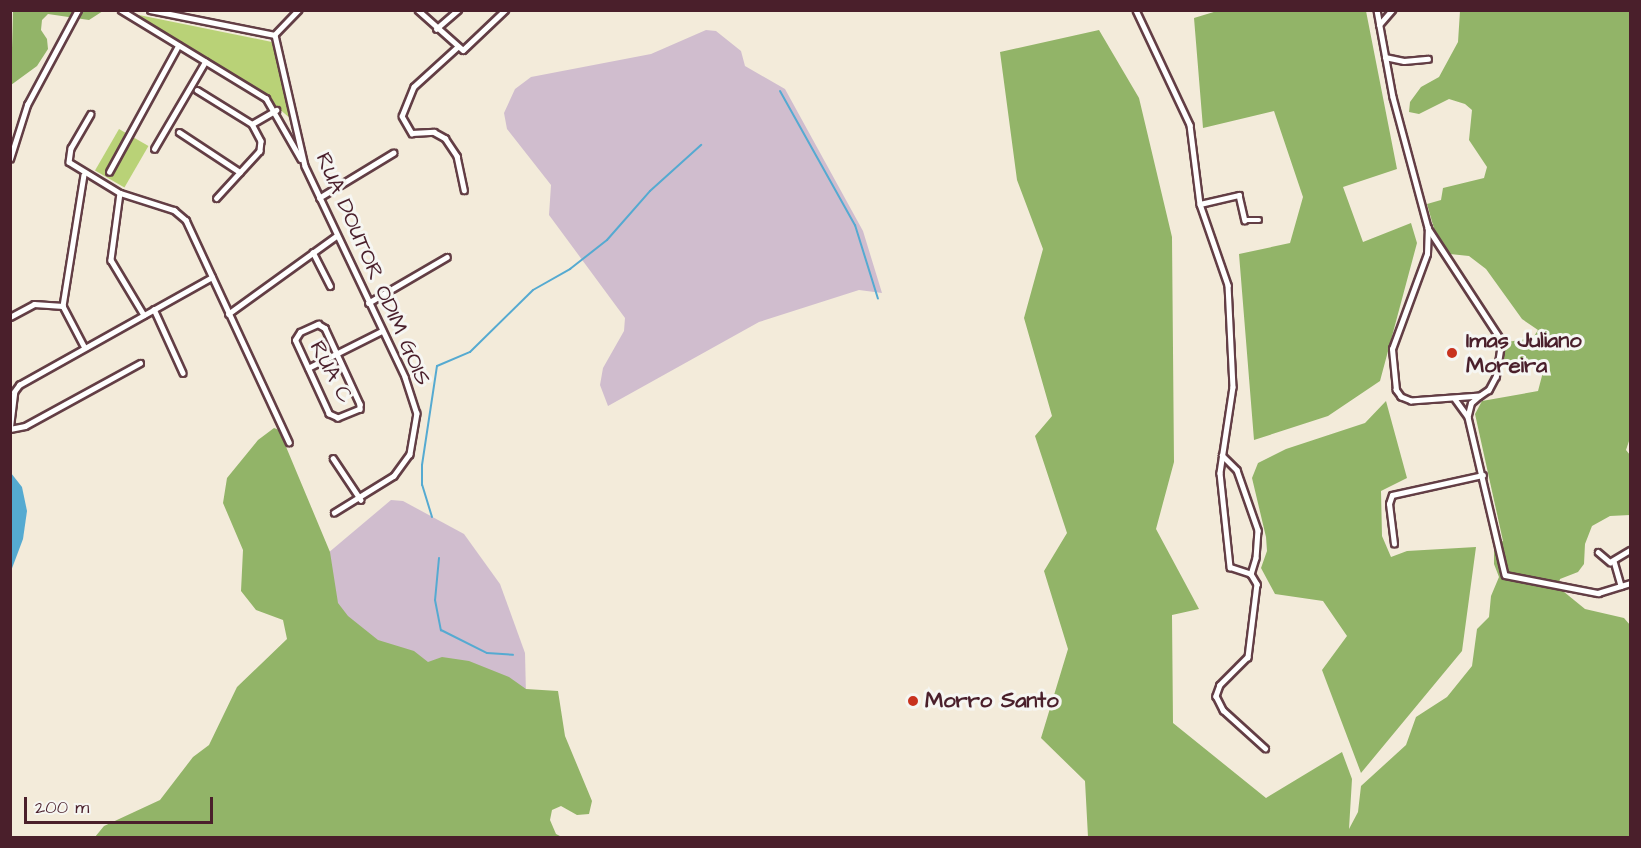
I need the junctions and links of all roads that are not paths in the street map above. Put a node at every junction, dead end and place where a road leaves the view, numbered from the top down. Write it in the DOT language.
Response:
graph roads {
  1 [pos="78,10"];
  2 [pos="121,10"];
  3 [pos="150,10"];
  4 [pos="299,10"];
  5 [pos="417,10"];
  6 [pos="458,10"];
  7 [pos="505,10"];
  8 [pos="1136,10"];
  9 [pos="1377,10"];
  10 [pos="1392,10"];
  11 [pos="1379,25"];
  12 [pos="436,29"];
  13 [pos="275,35"];
  14 [pos="178,46"];
  15 [pos="461,49"];
  16 [pos="1385,57"];
  17 [pos="1428,59"];
  18 [pos="206,62"];
  19 [pos="197,90"];
  20 [pos="276,110"];
  21 [pos="91,114"];
  22 [pos="252,124"];
  23 [pos="179,132"];
  24 [pos="154,149"];
  25 [pos="393,153"];
  26 [pos="10,159"];
  27 [pos="305,166"];
  28 [pos="109,172"];
  29 [pos="240,172"];
  30 [pos="84,175"];
  31 [pos="464,190"];
  32 [pos="120,193"];
  33 [pos="217,198"];
  34 [pos="319,198"];
  35 [pos="1200,204"];
  36 [pos="1259,220"];
  37 [pos="1428,228"];
  38 [pos="336,236"];
  39 [pos="313,252"];
  40 [pos="447,257"];
  41 [pos="212,276"];
  42 [pos="330,286"];
  43 [pos="368,303"];
  44 [pos="63,306"];
  45 [pos="154,309"];
  46 [pos="228,314"];
  47 [pos="144,315"];
  48 [pos="10,317"];
  49 [pos="382,331"];
  50 [pos="85,348"];
  51 [pos="338,353"];
  52 [pos="140,363"];
  53 [pos="308,368"];
  54 [pos="183,373"];
  55 [pos="1480,396"];
  56 [pos="1453,398"];
  57 [pos="1468,417"];
  58 [pos="10,428"];
  59 [pos="289,441"];
  60 [pos="1222,455"];
  61 [pos="333,458"];
  62 [pos="1483,475"];
  63 [pos="361,500"];
  64 [pos="334,513"];
  65 [pos="1394,544"];
  66 [pos="1630,550"];
  67 [pos="1598,552"];
  68 [pos="1614,561"];
  69 [pos="1251,574"];
  70 [pos="1630,583"];
  71 [pos="1621,586"];
  72 [pos="1265,748"];
  1 -- 26 [label="street"];
  2 -- 14 [label="street"];
  3 -- 13 [label="street"];
  4 -- 13 [label="street"];
  5 -- 12 [label="street"];
  6 -- 12 [label="street"];
  7 -- 15 [label="street"];
  8 -- 35 [label="street"];
  9 -- 11 [label="street"];
  10 -- 11 [label="street"];
  11 -- 16 [label="street"];
  12 -- 15 [label="street"];
  13 -- 27 [label="street, RUA DOUTOR ODIM GOIS"];
  14 -- 18 [label="street"];
  14 -- 28 [label="street"];
  15 -- 31 [label="street"];
  16 -- 17 [label="street"];
  16 -- 37 [label="street"];
  18 -- 20 [label="street"];
  18 -- 24 [label="street"];
  19 -- 22 [label="street"];
  20 -- 22 [label="street"];
  20 -- 27 [label="street"];
  21 -- 30 [label="street"];
  22 -- 29 [label="street"];
  23 -- 29 [label="street"];
  25 -- 34 [label="street"];
  27 -- 34 [label="street, RUA DOUTOR ODIM GOIS"];
  29 -- 33 [label="street"];
  30 -- 32 [label="street"];
  30 -- 44 [label="street"];
  32 -- 41 [label="street"];
  32 -- 47 [label="street"];
  34 -- 38 [label="street, RUA DOUTOR ODIM GOIS"];
  35 -- 36 [label="street"];
  35 -- 60 [label="street"];
  37 -- 55 [label="street"];
  37 -- 56 [label="street"];
  38 -- 39 [label="street"];
  38 -- 43 [label="street, RUA DOUTOR ODIM GOIS"];
  39 -- 42 [label="street"];
  39 -- 46 [label="street"];
  40 -- 43 [label="street"];
  41 -- 45 [label="street"];
  41 -- 46 [label="street"];
  43 -- 49 [label="street, RUA DOUTOR ODIM GOIS"];
  44 -- 48 [label="street"];
  44 -- 50 [label="street"];
  45 -- 47 [label="street"];
  45 -- 54 [label="street"];
  46 -- 59 [label="street"];
  47 -- 50 [label="street"];
  49 -- 51 [label="street"];
  49 -- 63 [label="street, RUA DOUTOR ODIM GOIS"];
  50 -- 58 [label="street"];
  51 -- 53 [label="street"];
  51 -- 53 [label="street, RUA C"];
  51 -- 53 [label="street, RUA C"];
  52 -- 58 [label="street"];
  55 -- 56 [label="street"];
  55 -- 57 [label="street"];
  56 -- 57 [label="street"];
  57 -- 62 [label="street"];
  60 -- 69 [label="street"];
  60 -- 69 [label="street"];
  61 -- 63 [label="street"];
  62 -- 65 [label="street"];
  62 -- 71 [label="street"];
  63 -- 64 [label="street, RUA DOUTOR ODIM GOIS"];
  66 -- 68 [label="street"];
  67 -- 68 [label="street"];
  68 -- 71 [label="street"];
  69 -- 72 [label="street"];
  70 -- 71 [label="street"];
}
